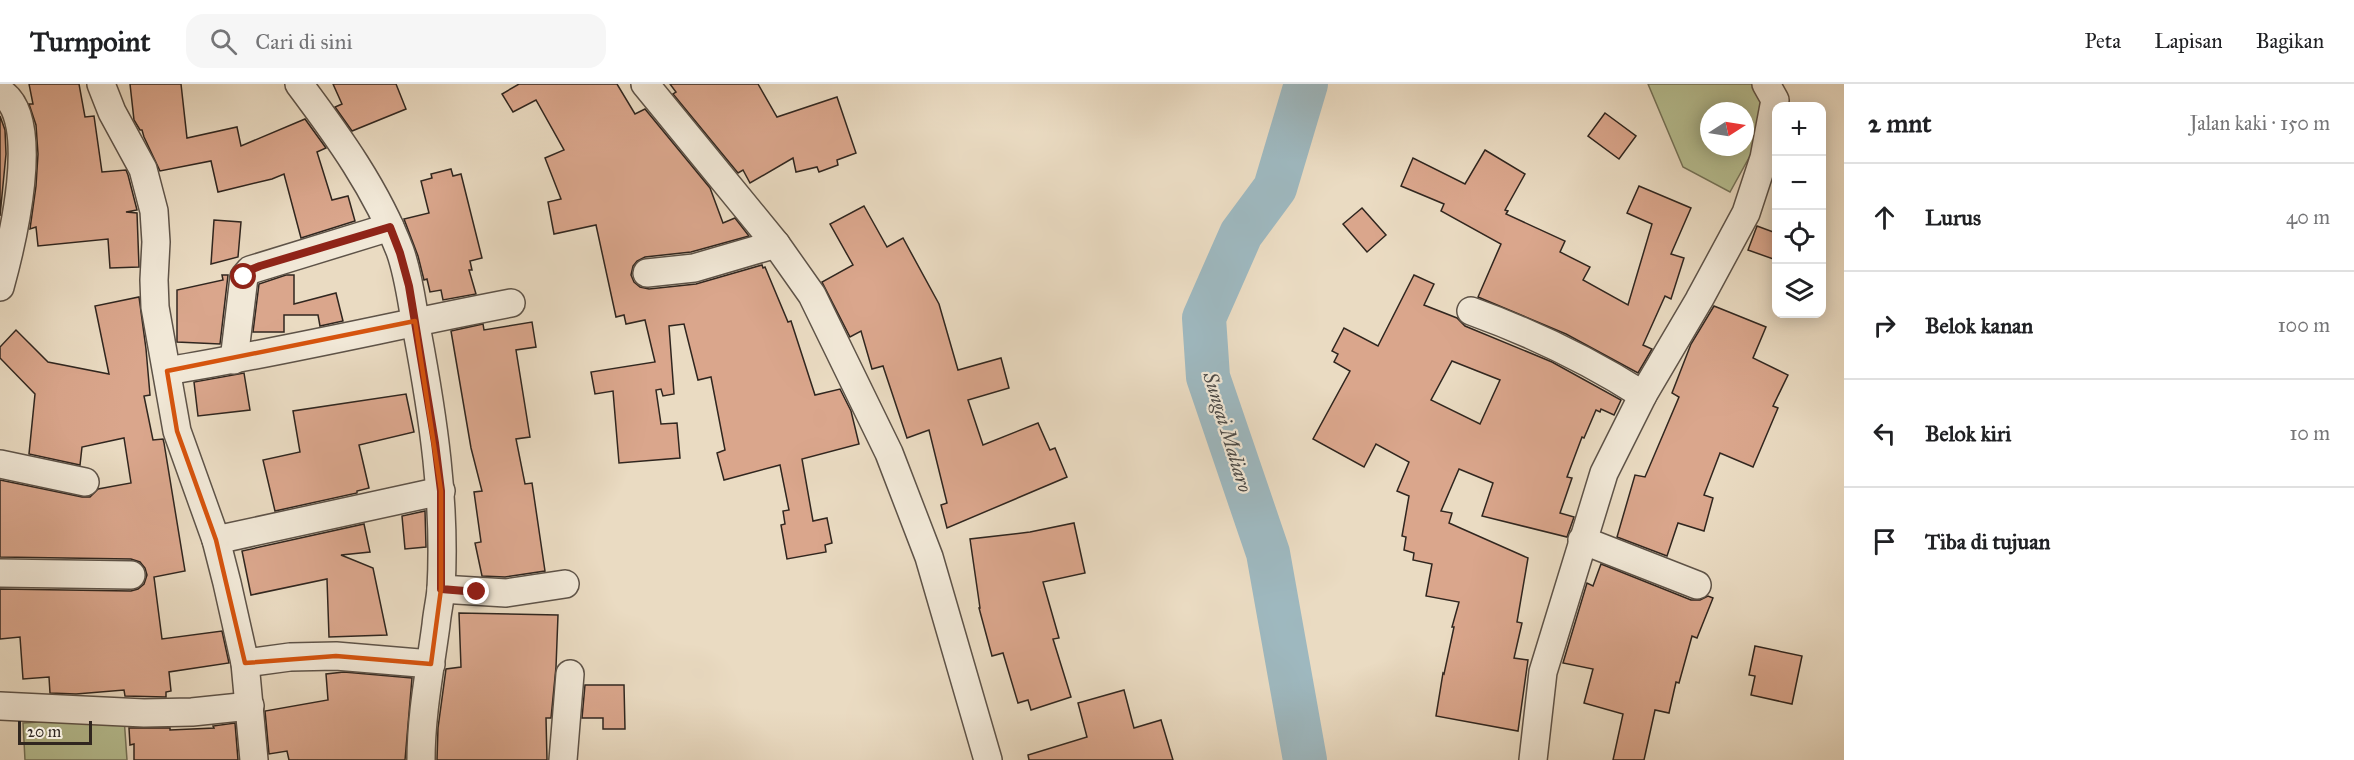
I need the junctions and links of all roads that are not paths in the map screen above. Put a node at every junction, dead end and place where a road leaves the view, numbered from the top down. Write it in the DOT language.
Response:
graph roads {
  1 [pos="101,84"];
  2 [pos="299,84"];
  3 [pos="645,84"];
  4 [pos="1766,84"];
  5 [pos="0,92"];
  6 [pos="390,227"];
  7 [pos="776,244"];
  8 [pos="647,273"];
  9 [pos="0,287"];
  10 [pos="511,303"];
  11 [pos="1471,311"];
  12 [pos="415,321"];
  13 [pos="234,360"];
  14 [pos="167,371"];
  15 [pos="1643,394"];
  16 [pos="0,464"];
  17 [pos="86,482"];
  18 [pos="441,491"];
  19 [pos="216,540"];
  20 [pos="1582,540"];
  21 [pos="0,573"];
  22 [pos="131,575"];
  23 [pos="565,584"];
  24 [pos="1697,585"];
  25 [pos="441,589"];
  26 [pos="245,663"];
  27 [pos="431,664"];
  28 [pos="570,674"];
  29 [pos="0,706"];
  30 [pos="250,706"];
  31 [pos="254,760"];
  32 [pos="421,760"];
  33 [pos="563,760"];
  34 [pos="988,760"];
  35 [pos="1533,760"];
  1 -- 14 [label="street"];
  2 -- 6 [label="street"];
  3 -- 7 [label="street"];
  4 -- 15 [label="street"];
  5 -- 9 [label="street"];
  6 -- 12 [label="street"];
  6 -- 13 [label="street"];
  7 -- 8 [label="street"];
  7 -- 34 [label="street"];
  10 -- 12 [label="street"];
  11 -- 15 [label="street"];
  12 -- 13 [label="street"];
  12 -- 18 [label="street"];
  13 -- 14 [label="street"];
  14 -- 19 [label="street"];
  15 -- 20 [label="street"];
  16 -- 17 [label="street"];
  18 -- 19 [label="street"];
  18 -- 25 [label="street"];
  19 -- 26 [label="street"];
  20 -- 24 [label="street"];
  20 -- 35 [label="street"];
  21 -- 22 [label="street"];
  23 -- 25 [label="street"];
  25 -- 27 [label="street"];
  26 -- 27 [label="street"];
  26 -- 30 [label="street"];
  27 -- 32 [label="street"];
  28 -- 33 [label="street"];
  29 -- 30 [label="street"];
  30 -- 31 [label="street"];
}
